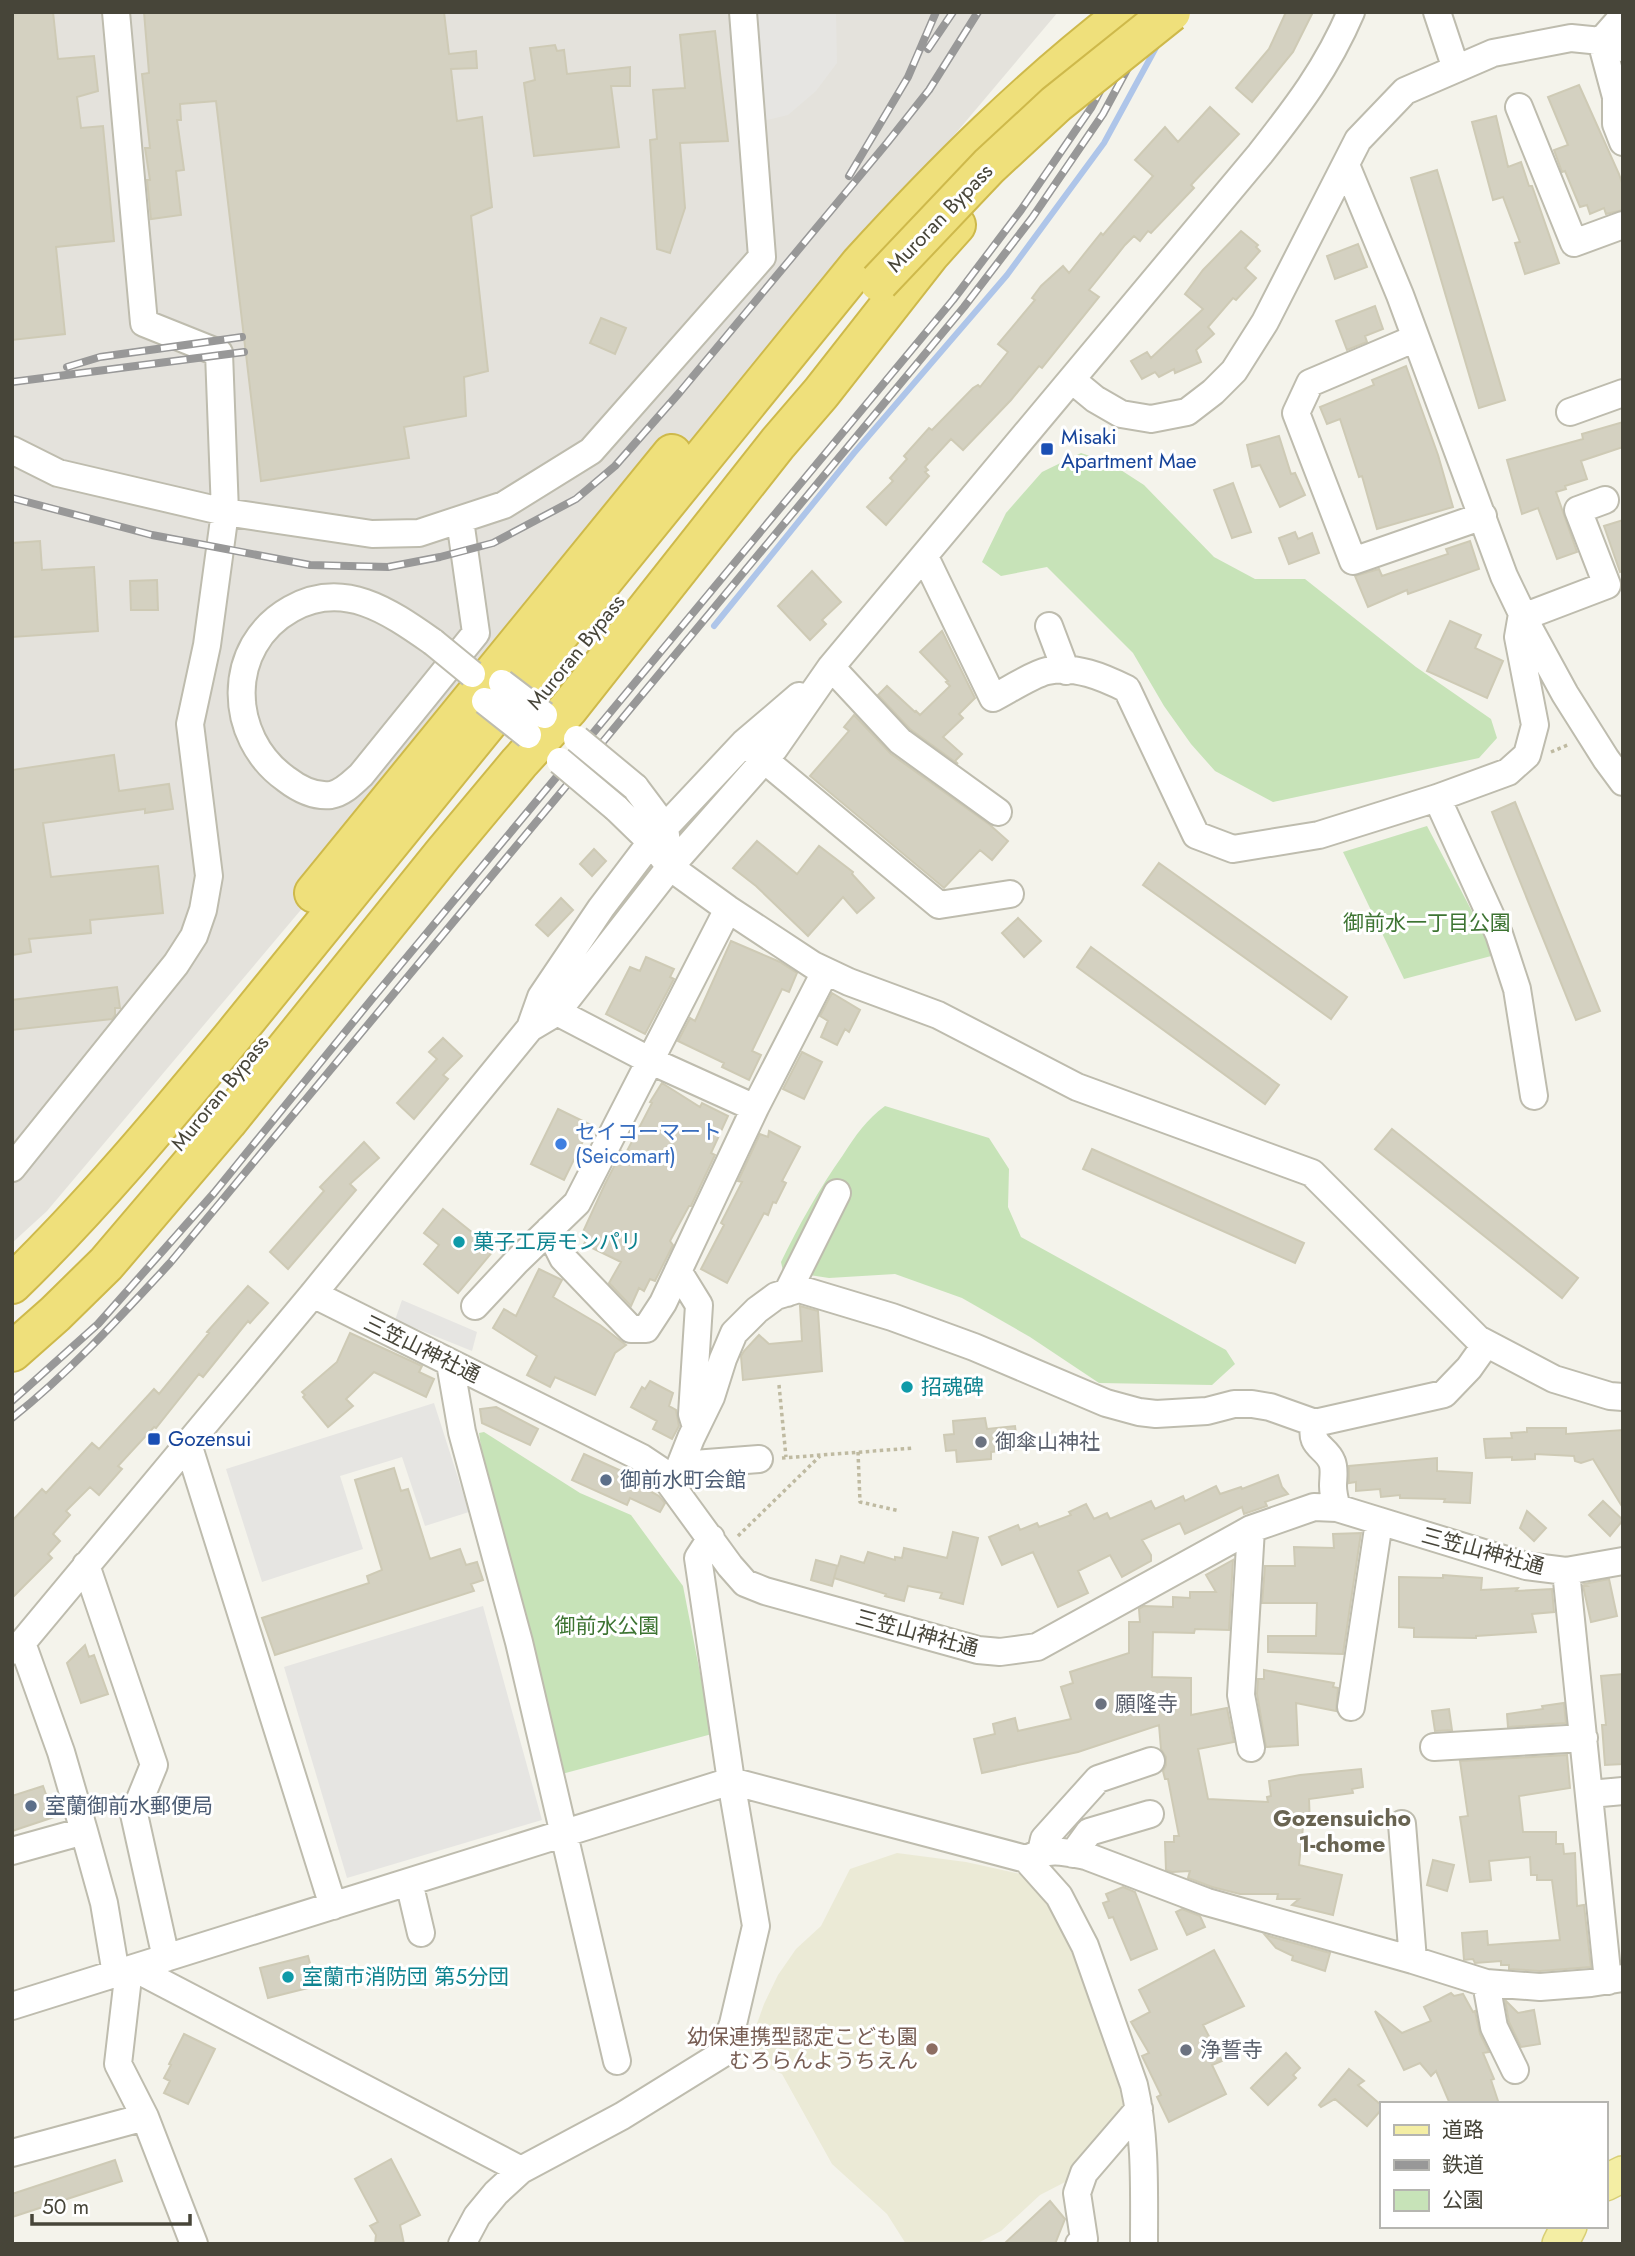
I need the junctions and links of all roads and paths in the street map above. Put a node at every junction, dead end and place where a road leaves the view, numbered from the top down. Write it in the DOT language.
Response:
graph roads {
  1 [pos="116,12"];
  2 [pos="743,12"];
  3 [pos="1096,12"];
  4 [pos="1127,12"];
  5 [pos="1171,12"];
  6 [pos="1351,12"];
  7 [pos="1437,12"];
  8 [pos="1623,16"];
  9 [pos="1612,45"];
  10 [pos="1456,69"];
  11 [pos="1056,104"];
  12 [pos="1519,107"];
  13 [pos="1623,142"];
  14 [pos="1346,165"];
  15 [pos="1623,225"];
  16 [pos="861,264"];
  17 [pos="1416,338"];
  18 [pos="1072,380"];
  19 [pos="1623,393"];
  20 [pos="1570,412"];
  21 [pos="12,450"];
  22 [pos="1605,500"];
  23 [pos="225,512"];
  24 [pos="1483,516"];
  25 [pos="460,520"];
  26 [pos="925,557"];
  27 [pos="1523,616"];
  28 [pos="1049,626"];
  29 [pos="831,667"];
  30 [pos="1066,671"];
  31 [pos="485,686"];
  32 [pos="1591,735"];
  33 [pos="550,736"];
  34 [pos="744,743"];
  35 [pos="1527,755"];
  36 [pos="765,760"];
  37 [pos="1623,782"];
  38 [pos="1437,798"];
  39 [pos="998,812"];
  40 [pos="658,834"];
  41 [pos="670,867"];
  42 [pos="1010,894"];
  43 [pos="728,909"];
  44 [pos="825,972"];
  45 [pos="557,1012"];
  46 [pos="530,1028"];
  47 [pos="649,1060"];
  48 [pos="1534,1096"];
  49 [pos="755,1108"];
  50 [pos="12,1168"];
  51 [pos="837,1193"];
  52 [pos="549,1230"];
  53 [pos="12,1250"];
  54 [pos="678,1271"];
  55 [pos="12,1284"];
  56 [pos="787,1293"];
  57 [pos="313,1294"];
  58 [pos="475,1306"];
  59 [pos="12,1322"];
  60 [pos="1486,1344"];
  61 [pos="12,1352"];
  62 [pos="450,1363"];
  63 [pos="779,1385"];
  64 [pos="1623,1397"];
  65 [pos="1315,1423"];
  66 [pos="697,1427"];
  67 [pos="188,1444"];
  68 [pos="914,1447"];
  69 [pos="858,1452"];
  70 [pos="821,1455"];
  71 [pos="786,1457"];
  72 [pos="759,1459"];
  73 [pos="676,1475"];
  74 [pos="1337,1508"];
  75 [pos="900,1511"];
  76 [pos="1379,1522"];
  77 [pos="1251,1529"];
  78 [pos="716,1545"];
  79 [pos="1623,1560"];
  80 [pos="86,1565"];
  81 [pos="1566,1571"];
  82 [pos="17,1647"];
  83 [pos="1352,1707"];
  84 [pos="1584,1738"];
  85 [pos="1434,1747"];
  86 [pos="1251,1748"];
  87 [pos="1151,1761"];
  88 [pos="731,1781"];
  89 [pos="1623,1791"];
  90 [pos="1590,1794"];
  91 [pos="1150,1814"];
  92 [pos="1402,1824"];
  93 [pos="84,1831"];
  94 [pos="563,1834"];
  95 [pos="12,1852"];
  96 [pos="1073,1854"];
  97 [pos="1034,1856"];
  98 [pos="409,1882"];
  99 [pos="333,1906"];
  100 [pos="421,1933"];
  101 [pos="166,1958"];
  102 [pos="1413,1960"];
  103 [pos="126,1970"];
  104 [pos="1616,1980"];
  105 [pos="1486,1983"];
  106 [pos="12,2006"];
  107 [pos="617,2061"];
  108 [pos="1515,2070"];
  109 [pos="1139,2109"];
  110 [pos="145,2117"];
  111 [pos="12,2153"];
  112 [pos="521,2171"];
  113 [pos="1623,2174"];
  114 [pos="1607,2182"];
  115 [pos="1568,2228"];
  116 [pos="194,2244"];
  117 [pos="461,2244"];
  118 [pos="1079,2244"];
  119 [pos="1144,2244"];
  120 [pos="1560,2244"];
  1 -- 23 [label="street"];
  2 -- 25 [label="street"];
  3 -- 16 [label="highway"];
  4 -- 16 [label="highway, Muroran Bypass"];
  5 -- 11 [label="highway, Muroran Bypass, bridge"];
  6 -- 18 [label="street"];
  7 -- 10 [label="street"];
  8 -- 9 [label="street"];
  9 -- 10 [label="street"];
  9 -- 13 [label="street"];
  10 -- 14 [label="street"];
  11 -- 16 [label="highway, Muroran Bypass, bridge"];
  11 -- 33 [label="highway"];
  12 -- 15 [label="street"];
  14 -- 17 [label="street"];
  14 -- 18 [label="street"];
  16 -- 31 [label="highway"];
  16 -- 55 [label="highway, Muroran Bypass"];
  16 -- 59 [label="highway, Muroran Bypass"];
  17 -- 24 [label="street"];
  17 -- 24 [label="street"];
  18 -- 26 [label="street"];
  19 -- 20 [label="street"];
  21 -- 23 [label="street"];
  22 -- 27 [label="street"];
  23 -- 25 [label="street"];
  23 -- 50 [label="street"];
  24 -- 27 [label="street"];
  25 -- 31 [label="street, bridge"];
  26 -- 29 [label="street"];
  26 -- 30 [label="street"];
  27 -- 32 [label="street"];
  27 -- 35 [label="street"];
  28 -- 30 [label="street"];
  29 -- 34 [label="street"];
  29 -- 36 [label="street"];
  29 -- 39 [label="street"];
  30 -- 38 [label="street"];
  31 -- 33 [label="street, bridge"];
  31 -- 53 [label="highway"];
  32 -- 35 [label="path"];
  32 -- 37 [label="street"];
  33 -- 40 [label="street, bridge"];
  33 -- 40 [label="street, bridge"];
  33 -- 61 [label="highway"];
  34 -- 36 [label="street"];
  34 -- 40 [label="street"];
  35 -- 38 [label="street"];
  36 -- 41 [label="street"];
  36 -- 42 [label="street"];
  38 -- 48 [label="street"];
  40 -- 41 [label="street"];
  40 -- 46 [label="street"];
  41 -- 43 [label="street"];
  41 -- 45 [label="street"];
  43 -- 44 [label="street"];
  43 -- 47 [label="street"];
  44 -- 49 [label="street"];
  44 -- 60 [label="street"];
  45 -- 46 [label="street"];
  45 -- 47 [label="street"];
  46 -- 57 [label="street"];
  47 -- 49 [label="street"];
  47 -- 52 [label="street"];
  49 -- 54 [label="street"];
  51 -- 56 [label="street"];
  52 -- 54 [label="street"];
  52 -- 58 [label="street"];
  54 -- 66 [label="street"];
  56 -- 65 [label="street"];
  56 -- 66 [label="street"];
  57 -- 62 [label="street, 三笠山神社通"];
  57 -- 67 [label="street"];
  60 -- 64 [label="street"];
  60 -- 65 [label="street"];
  62 -- 73 [label="street, 三笠山神社通"];
  62 -- 94 [label="street"];
  63 -- 71 [label="path"];
  65 -- 74 [label="street"];
  66 -- 73 [label="street"];
  67 -- 80 [label="street"];
  67 -- 99 [label="street"];
  68 -- 69 [label="path"];
  69 -- 70 [label="path"];
  69 -- 75 [label="path"];
  70 -- 71 [label="path"];
  70 -- 78 [label="path"];
  71 -- 72 [label="path"];
  72 -- 73 [label="street"];
  73 -- 78 [label="street, 三笠山神社通"];
  74 -- 76 [label="street, 三笠山神社通"];
  74 -- 77 [label="street, 三笠山神社通"];
  76 -- 81 [label="street, 三笠山神社通"];
  76 -- 83 [label="street"];
  77 -- 78 [label="street, 三笠山神社通"];
  77 -- 86 [label="street"];
  78 -- 88 [label="street"];
  79 -- 81 [label="street, 三笠山神社通"];
  80 -- 82 [label="street"];
  80 -- 101 [label="street"];
  81 -- 84 [label="street"];
  82 -- 93 [label="street"];
  84 -- 85 [label="street"];
  84 -- 90 [label="street"];
  87 -- 97 [label="street"];
  88 -- 94 [label="street"];
  88 -- 97 [label="street"];
  88 -- 112 [label="street"];
  89 -- 90 [label="street"];
  90 -- 104 [label="street"];
  91 -- 96 [label="street"];
  92 -- 102 [label="street"];
  93 -- 95 [label="street"];
  93 -- 103 [label="street"];
  94 -- 98 [label="street"];
  94 -- 107 [label="street"];
  96 -- 97 [label="street"];
  96 -- 102 [label="street"];
  97 -- 109 [label="street"];
  98 -- 99 [label="street"];
  98 -- 100 [label="street"];
  99 -- 101 [label="street"];
  101 -- 103 [label="street"];
  102 -- 105 [label="street"];
  103 -- 106 [label="street"];
  103 -- 110 [label="street"];
  103 -- 112 [label="street"];
  104 -- 105 [label="street"];
  105 -- 108 [label="street"];
  109 -- 118 [label="street"];
  109 -- 119 [label="street"];
  110 -- 111 [label="street"];
  110 -- 116 [label="street"];
  112 -- 117 [label="street"];
  113 -- 114 [label="main road"];
  115 -- 120 [label="main road"];
}
